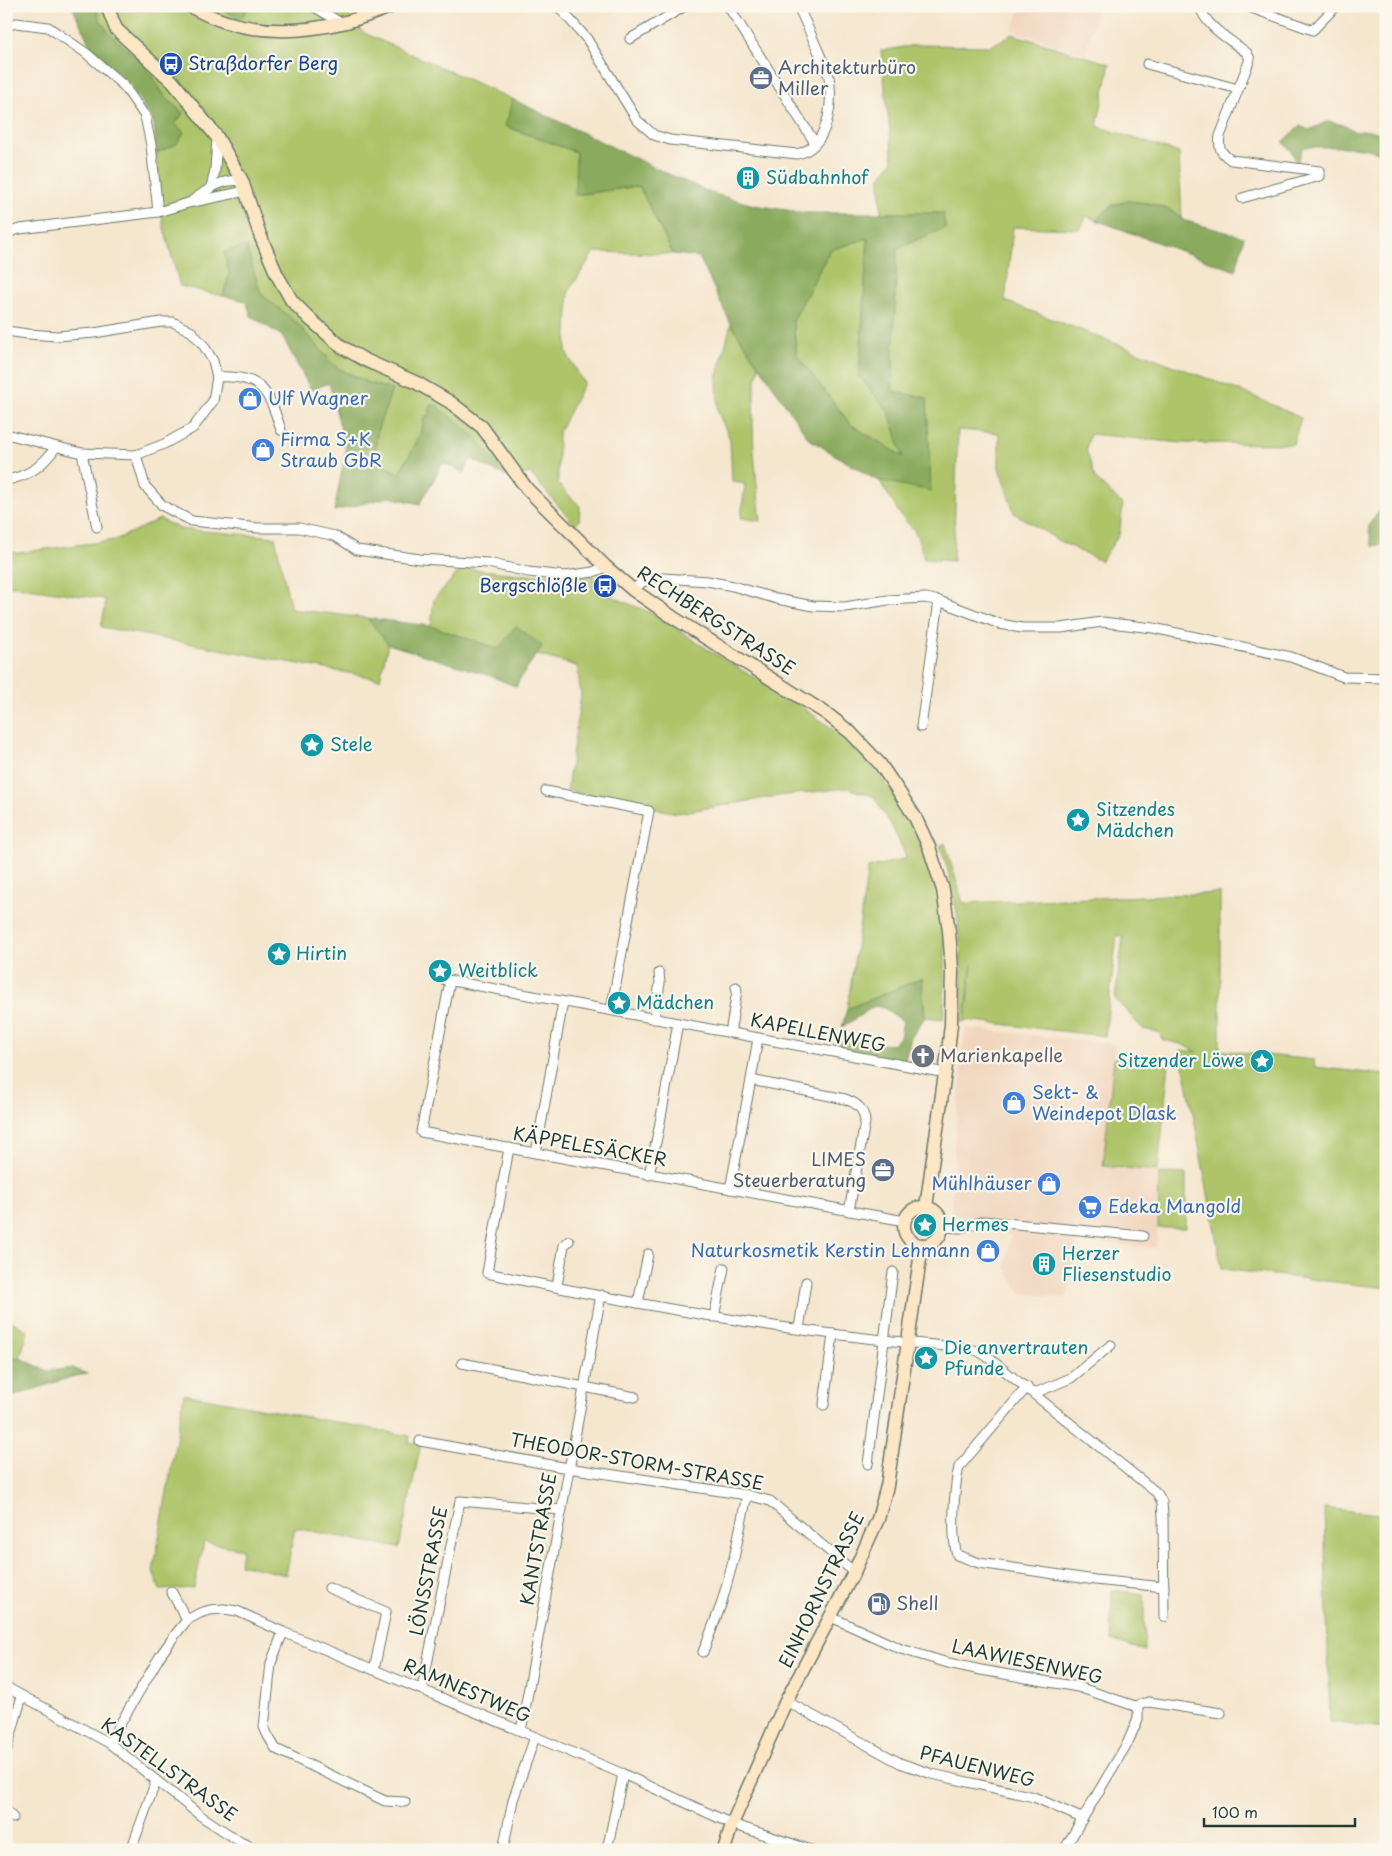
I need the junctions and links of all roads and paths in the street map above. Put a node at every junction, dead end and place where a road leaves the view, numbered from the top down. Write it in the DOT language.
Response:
graph roads {
  1 [pos="106,6"];
  2 [pos="190,6"];
  3 [pos="313,6"];
  4 [pos="393,6"];
  5 [pos="558,6"];
  6 [pos="684,6"];
  7 [pos="728,6"];
  8 [pos="798,6"];
  9 [pos="1200,6"];
  10 [pos="1246,6"];
  11 [pos="1336,6"];
  12 [pos="341,23"];
  13 [pos="6,26"];
  14 [pos="630,40"];
  15 [pos="1148,64"];
  16 [pos="1238,89"];
  17 [pos="217,137"];
  18 [pos="815,144"];
  19 [pos="244,186"];
  20 [pos="211,188"];
  21 [pos="1242,198"];
  22 [pos="188,203"];
  23 [pos="158,212"];
  24 [pos="6,233"];
  25 [pos="6,331"];
  26 [pos="217,377"];
  27 [pos="281,430"];
  28 [pos="6,434"];
  29 [pos="56,447"];
  30 [pos="82,453"];
  31 [pos="136,454"];
  32 [pos="6,480"];
  33 [pos="97,527"];
  34 [pos="606,567"];
  35 [pos="633,590"];
  36 [pos="939,601"];
  37 [pos="1386,678"];
  38 [pos="921,727"];
  39 [pos="546,791"];
  40 [pos="659,973"];
  41 [pos="736,987"];
  42 [pos="563,1002"];
  43 [pos="611,1010"];
  44 [pos="654,1019"];
  45 [pos="678,1023"];
  46 [pos="730,1033"];
  47 [pos="758,1038"];
  48 [pos="946,1073"];
  49 [pos="751,1080"];
  50 [pos="509,1148"];
  51 [pos="536,1153"];
  52 [pos="650,1174"];
  53 [pos="730,1189"];
  54 [pos="926,1207"];
  55 [pos="849,1211"];
  56 [pos="905,1221"];
  57 [pos="942,1227"];
  58 [pos="1143,1236"];
  59 [pos="569,1241"];
  60 [pos="922,1245"];
  61 [pos="648,1254"];
  62 [pos="724,1268"];
  63 [pos="892,1272"];
  64 [pos="806,1282"];
  65 [pos="556,1286"];
  66 [pos="601,1295"];
  67 [pos="638,1303"];
  68 [pos="714,1317"];
  69 [pos="799,1329"];
  70 [pos="833,1334"];
  71 [pos="884,1340"];
  72 [pos="908,1343"];
  73 [pos="1111,1346"];
  74 [pos="462,1363"];
  75 [pos="585,1387"];
  76 [pos="1027,1387"];
  77 [pos="1035,1393"];
  78 [pos="635,1397"];
  79 [pos="824,1405"];
  80 [pos="420,1441"];
  81 [pos="868,1464"];
  82 [pos="568,1468"];
  83 [pos="747,1495"];
  84 [pos="562,1510"];
  85 [pos="854,1572"];
  86 [pos="1164,1587"];
  87 [pos="329,1588"];
  88 [pos="171,1591"];
  89 [pos="831,1617"];
  90 [pos="1164,1617"];
  91 [pos="187,1620"];
  92 [pos="283,1632"];
  93 [pos="703,1652"];
  94 [pos="374,1670"];
  95 [pos="6,1688"];
  96 [pos="422,1689"];
  97 [pos="22,1696"];
  98 [pos="786,1701"];
  99 [pos="1135,1706"];
  100 [pos="1221,1713"];
  101 [pos="521,1731"];
  102 [pos="535,1737"];
  103 [pos="109,1743"];
  104 [pos="6,1752"];
  105 [pos="623,1774"];
  106 [pos="156,1781"];
  107 [pos="405,1802"];
  108 [pos="6,1810"];
  109 [pos="13,1818"];
  110 [pos="1081,1818"];
  111 [pos="732,1824"];
  112 [pos="781,1845"];
  113 [pos="240,1846"];
  114 [pos="131,1850"];
  115 [pos="260,1850"];
  116 [pos="503,1850"];
  117 [pos="607,1850"];
  118 [pos="724,1850"];
  119 [pos="810,1850"];
  120 [pos="1064,1850"];
  1 -- 17 [label="main road, RECHBERGSTRASSE"];
  2 -- 12 [label="main road"];
  3 -- 12 [label="street"];
  4 -- 12 [label="main road"];
  5 -- 18 [label="street"];
  6 -- 14 [label="street"];
  7 -- 18 [label="street"];
  8 -- 18 [label="street"];
  9 -- 16 [label="street"];
  10 -- 11 [label="street"];
  13 -- 23 [label="street"];
  15 -- 16 [label="street"];
  16 -- 21 [label="street"];
  17 -- 19 [label="main road, RECHBERGSTRASSE"];
  17 -- 20 [label="street"];
  19 -- 20 [label="street"];
  19 -- 22 [label="street"];
  19 -- 34 [label="main road, RECHBERGSTRASSE"];
  20 -- 22 [label="street"];
  22 -- 23 [label="street"];
  23 -- 24 [label="street"];
  25 -- 26 [label="street"];
  26 -- 27 [label="street"];
  26 -- 31 [label="street"];
  28 -- 29 [label="street"];
  29 -- 30 [label="street"];
  29 -- 32 [label="street"];
  30 -- 31 [label="street"];
  30 -- 33 [label="street"];
  31 -- 34 [label="street"];
  34 -- 35 [label="main road, RECHBERGSTRASSE"];
  35 -- 36 [label="street"];
  35 -- 48 [label="main road, RECHBERGSTRASSE"];
  36 -- 37 [label="street"];
  36 -- 38 [label="street"];
  39 -- 43 [label="street"];
  40 -- 44 [label="street"];
  41 -- 46 [label="street, KAPELLENWEG"];
  42 -- 43 [label="street"];
  42 -- 50 [label="street, KÄPPELESÄCKER"];
  42 -- 51 [label="street"];
  43 -- 44 [label="street"];
  44 -- 45 [label="street"];
  45 -- 46 [label="street"];
  45 -- 52 [label="street"];
  46 -- 47 [label="street, KAPELLENWEG"];
  47 -- 48 [label="street, KAPELLENWEG"];
  47 -- 49 [label="street"];
  48 -- 54 [label="main road"];
  49 -- 53 [label="street"];
  49 -- 55 [label="street"];
  50 -- 51 [label="street, KÄPPELESÄCKER"];
  50 -- 65 [label="street"];
  51 -- 52 [label="street, KÄPPELESÄCKER"];
  52 -- 53 [label="street, KÄPPELESÄCKER"];
  53 -- 55 [label="street, KÄPPELESÄCKER"];
  54 -- 56 [label="main road"];
  54 -- 57 [label="main road"];
  55 -- 56 [label="street, KÄPPELESÄCKER"];
  56 -- 60 [label="main road"];
  57 -- 58 [label="street"];
  57 -- 60 [label="main road"];
  59 -- 65 [label="street"];
  60 -- 72 [label="main road, EINHORNSTRASSE"];
  61 -- 67 [label="street"];
  62 -- 68 [label="street"];
  63 -- 71 [label="street"];
  64 -- 69 [label="street"];
  65 -- 66 [label="street"];
  66 -- 67 [label="street"];
  66 -- 75 [label="street, KANTSTRASSE"];
  67 -- 68 [label="street"];
  68 -- 69 [label="street"];
  69 -- 70 [label="street"];
  70 -- 71 [label="street"];
  70 -- 79 [label="street"];
  71 -- 72 [label="street"];
  71 -- 81 [label="street"];
  72 -- 76 [label="street"];
  72 -- 85 [label="main road, EINHORNSTRASSE"];
  73 -- 77 [label="street"];
  74 -- 75 [label="street"];
  75 -- 78 [label="street"];
  75 -- 82 [label="street, KANTSTRASSE"];
  76 -- 77 [label="street"];
  76 -- 86 [label="street"];
  77 -- 86 [label="street"];
  80 -- 82 [label="street, THEODOR-STORM-STRASSE"];
  82 -- 83 [label="street, THEODOR-STORM-STRASSE"];
  82 -- 84 [label="street, KANTSTRASSE"];
  83 -- 85 [label="street, THEODOR-STORM-STRASSE"];
  83 -- 93 [label="street"];
  84 -- 96 [label="street, LÖNSSTRASSE"];
  84 -- 101 [label="street, KANTSTRASSE"];
  85 -- 89 [label="main road, EINHORNSTRASSE"];
  86 -- 90 [label="street"];
  87 -- 94 [label="street"];
  88 -- 91 [label="street"];
  89 -- 98 [label="main road, EINHORNSTRASSE"];
  89 -- 99 [label="street, LAAWIESENWEG"];
  91 -- 92 [label="street, RAMNESTWEG"];
  91 -- 103 [label="street, RAMNESTWEG"];
  92 -- 94 [label="street, RAMNESTWEG"];
  92 -- 107 [label="street"];
  94 -- 96 [label="street, RAMNESTWEG"];
  95 -- 97 [label="street, KASTELLSTRASSE"];
  96 -- 101 [label="street, RAMNESTWEG"];
  97 -- 103 [label="street, KASTELLSTRASSE"];
  97 -- 104 [label="street"];
  98 -- 110 [label="street, PFAUENWEG"];
  98 -- 111 [label="main road, EINHORNSTRASSE"];
  99 -- 100 [label="street, LAAWIESENWEG"];
  99 -- 110 [label="street"];
  101 -- 102 [label="street, RAMNESTWEG"];
  102 -- 105 [label="street, RAMNESTWEG"];
  102 -- 116 [label="street"];
  103 -- 106 [label="street, KASTELLSTRASSE"];
  105 -- 111 [label="street, RAMNESTWEG"];
  105 -- 117 [label="street"];
  106 -- 113 [label="street, KASTELLSTRASSE"];
  106 -- 114 [label="street"];
  108 -- 109 [label="street"];
  110 -- 120 [label="street"];
  111 -- 112 [label="street, RAMNESTWEG"];
  111 -- 118 [label="main road, EINHORNSTRASSE"];
  112 -- 119 [label="street, RAMNESTWEG"];
  113 -- 115 [label="street, KASTELLSTRASSE"];
}
